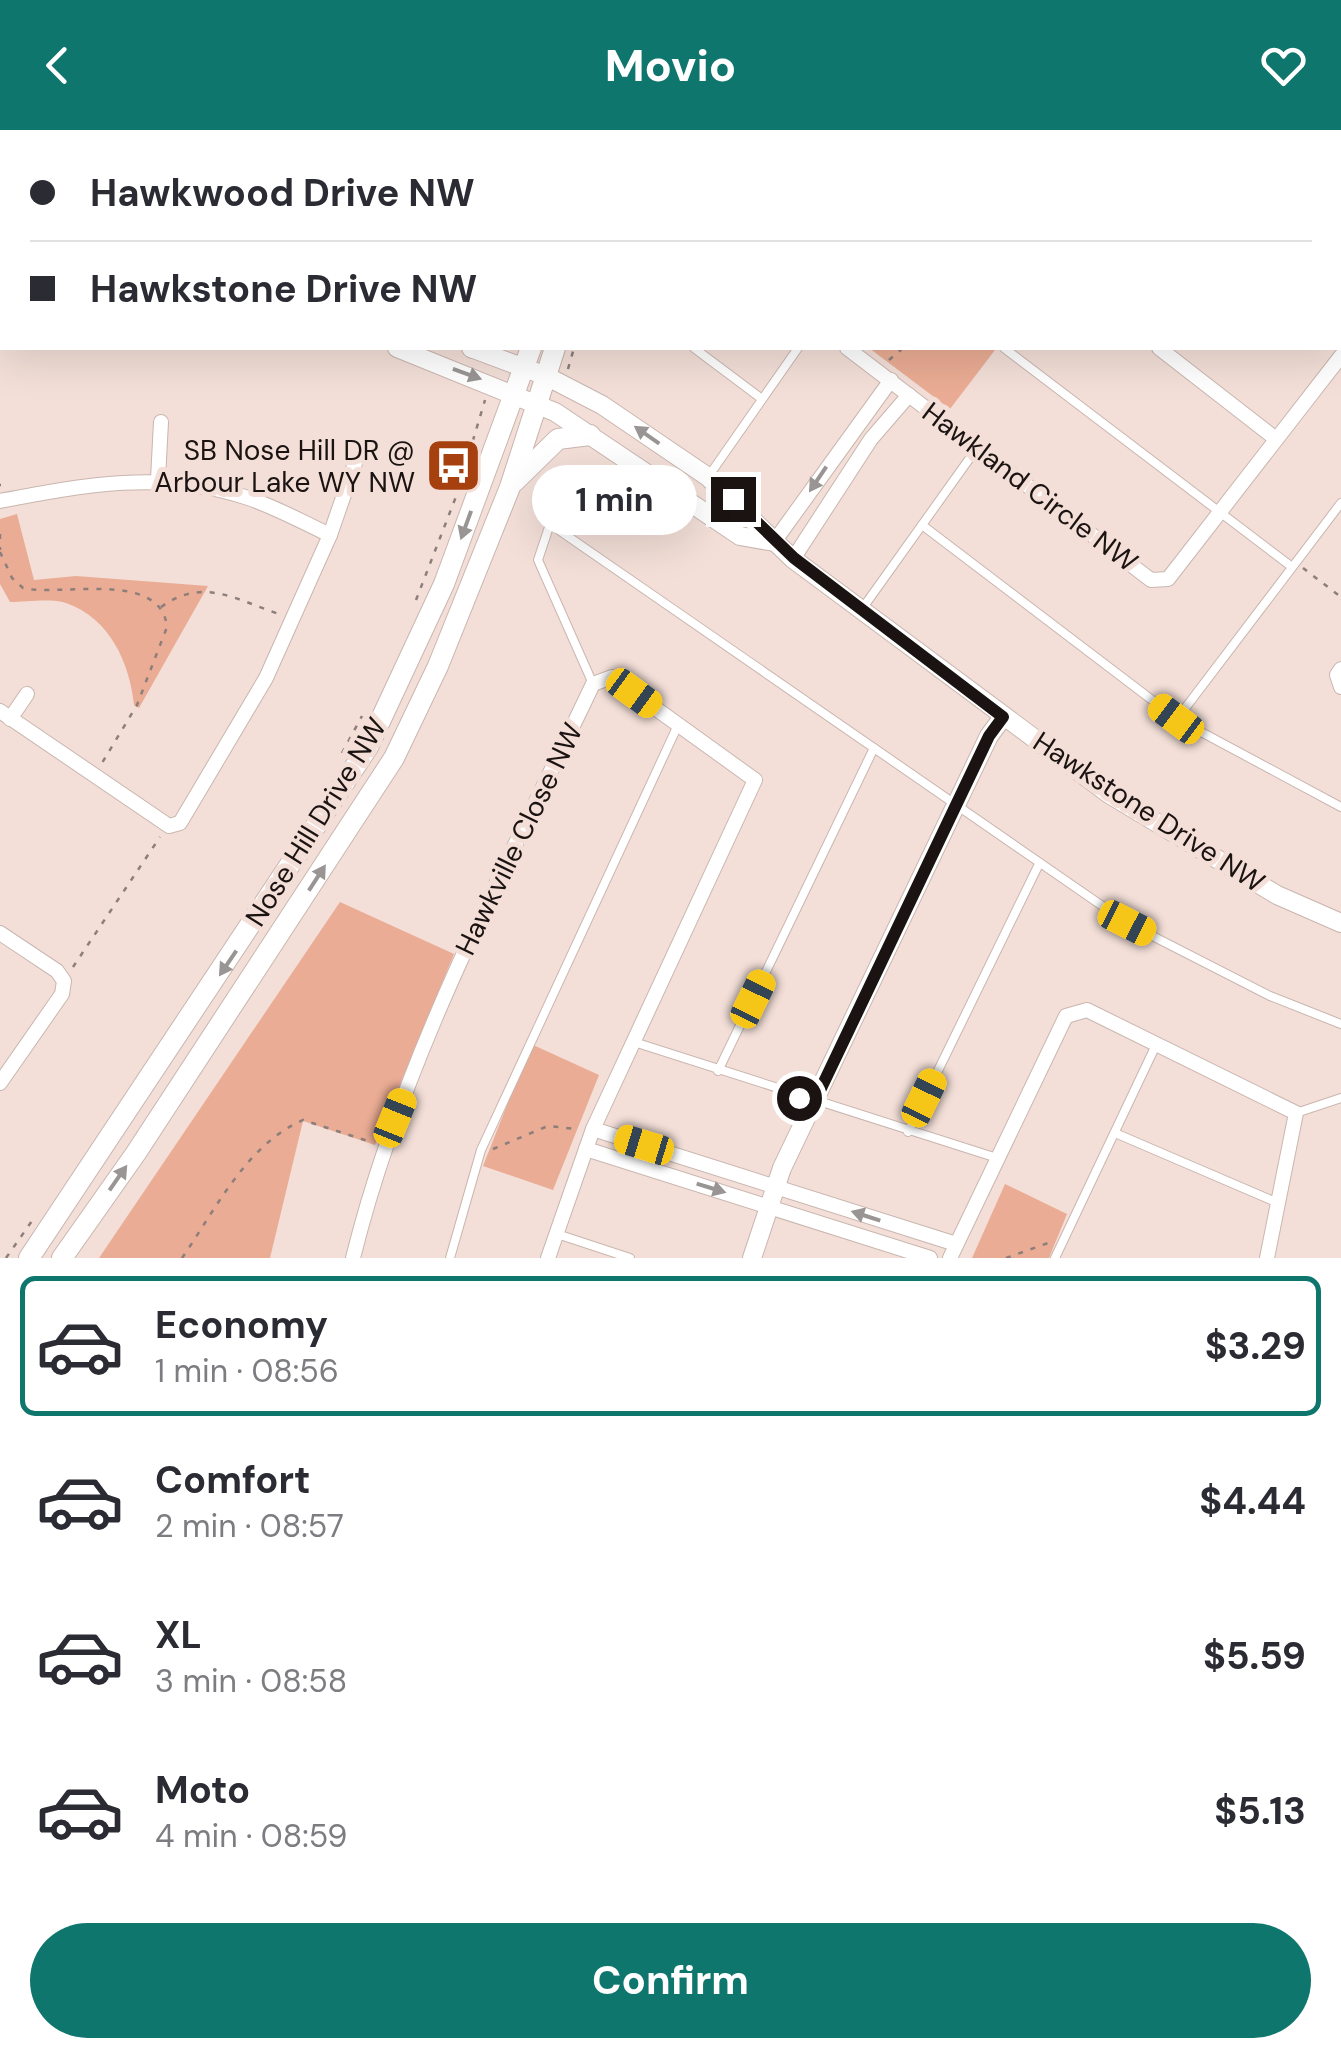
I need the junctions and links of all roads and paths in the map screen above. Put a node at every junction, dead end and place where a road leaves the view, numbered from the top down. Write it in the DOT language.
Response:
graph roads {
  1 [pos="438,130"];
  2 [pos="454,130"];
  3 [pos="401,350"];
  4 [pos="484,350"];
  5 [pos="555,350"];
  6 [pos="573,350"];
  7 [pos="697,350"];
  8 [pos="797,350"];
  9 [pos="851,350"];
  10 [pos="901,350"];
  11 [pos="1007,350"];
  12 [pos="1163,350"];
  13 [pos="1341,356"];
  14 [pos="528,358"];
  15 [pos="886,363"];
  16 [pos="568,369"];
  17 [pos="546,376"];
  18 [pos="890,380"];
  19 [pos="515,393"];
  20 [pos="909,394"];
  21 [pos="485,399"];
  22 [pos="762,399"];
  23 [pos="537,403"];
  24 [pos="162,422"];
  25 [pos="590,435"];
  26 [pos="1276,439"];
  27 [pos="977,448"];
  28 [pos="355,464"];
  29 [pos="708,478"];
  30 [pos="158,479"];
  31 [pos="510,487"];
  32 [pos="0,502"];
  33 [pos="1341,503"];
  34 [pos="1220,513"];
  35 [pos="922,525"];
  36 [pos="0,534"];
  37 [pos="330,535"];
  38 [pos="774,542"];
  39 [pos="0,551"];
  40 [pos="794,558"];
  41 [pos="1292,567"];
  42 [pos="1341,598"];
  43 [pos="416,602"];
  44 [pos="160,608"];
  45 [pos="862,609"];
  46 [pos="292,619"];
  47 [pos="1341,669"];
  48 [pos="594,684"];
  49 [pos="1341,688"];
  50 [pos="27,694"];
  51 [pos="367,708"];
  52 [pos="5,715"];
  53 [pos="1003,717"];
  54 [pos="1176,719"];
  55 [pos="678,725"];
  56 [pos="874,748"];
  57 [pos="342,754"];
  58 [pos="99,768"];
  59 [pos="958,804"];
  60 [pos="1341,806"];
  61 [pos="158,843"];
  62 [pos="1039,864"];
  63 [pos="1341,922"];
  64 [pos="0,933"];
  65 [pos="78,964"];
  66 [pos="1341,1024"];
  67 [pos="631,1041"];
  68 [pos="1156,1045"];
  69 [pos="718,1071"];
  70 [pos="0,1082"];
  71 [pos="1341,1098"];
  72 [pos="814,1103"];
  73 [pos="1296,1114"];
  74 [pos="585,1129"];
  75 [pos="908,1132"];
  76 [pos="1114,1133"];
  77 [pos="384,1146"];
  78 [pos="586,1149"];
  79 [pos="482,1150"];
  80 [pos="997,1158"];
  81 [pos="777,1187"];
  82 [pos="1278,1203"];
  83 [pos="770,1206"];
  84 [pos="40,1209"];
  85 [pos="554,1233"];
  86 [pos="1064,1238"];
  87 [pos="953,1251"];
  88 [pos="6,1258"];
  89 [pos="29,1258"];
  90 [pos="62,1258"];
  91 [pos="182,1258"];
  92 [pos="353,1258"];
  93 [pos="450,1258"];
  94 [pos="548,1258"];
  95 [pos="630,1258"];
  96 [pos="752,1258"];
  97 [pos="930,1258"];
  98 [pos="1006,1258"];
  99 [pos="1055,1258"];
  100 [pos="1266,1258"];
  1 -- 2 [label="street"];
  3 -- 19 [label="street, Hawkstone Drive NW, one-way"];
  4 -- 14 [label="street, Hawkstone Drive NW"];
  5 -- 17 [label="main road, Nose Hill Drive NW"];
  6 -- 16 [label="path"];
  7 -- 22 [label="lane"];
  8 -- 22 [label="lane"];
  9 -- 18 [label="street, Hawkland Circle NW"];
  10 -- 15 [label="path"];
  11 -- 34 [label="lane"];
  12 -- 26 [label="street"];
  13 -- 26 [label="street, Hawkland Circle NW"];
  14 -- 17 [label="street, Hawkstone Drive NW"];
  14 -- 19 [label="main road, Nose Hill Drive NW"];
  17 -- 23 [label="main road, Nose Hill Drive NW"];
  29 -- 17 [label="street, Hawkstone Drive NW, one-way"];
  18 -- 20 [label="street, Hawkland Circle NW"];
  18 -- 38 [label="street, one-way"];
  19 -- 23 [label="street, Hawkstone Drive NW"];
  19 -- 89 [label="main road, Nose Hill Drive NW, one-way"];
  20 -- 27 [label="street, Hawkland Circle NW"];
  20 -- 40 [label="street, Hawkland Circle NW"];
  21 -- 43 [label="path"];
  22 -- 29 [label="lane"];
  23 -- 25 [label="street, Hawkstone Drive NW"];
  23 -- 31 [label="main road, Nose Hill Drive NW"];
  24 -- 30 [label="street"];
  25 -- 31 [label="main road"];
  25 -- 38 [label="street, Hawkstone Drive NW"];
  26 -- 34 [label="street, Hawkland Circle NW"];
  27 -- 34 [label="street, Hawkland Circle NW"];
  27 -- 35 [label="lane"];
  28 -- 37 [label="street"];
  29 -- 38 [label="street, Hawkstone Drive NW"];
  30 -- 32 [label="street"];
  30 -- 37 [label="street"];
  90 -- 31 [label="main road, Nose Hill Drive NW, one-way"];
  33 -- 41 [label="lane"];
  34 -- 41 [label="lane"];
  35 -- 45 [label="lane"];
  35 -- 54 [label="lane"];
  36 -- 39 [label="path"];
  37 -- 46 [label="street"];
  38 -- 40 [label="street, Hawkstone Drive NW"];
  39 -- 44 [label="path"];
  40 -- 45 [label="street, Hawkstone Drive NW"];
  41 -- 42 [label="path"];
  41 -- 54 [label="lane"];
  44 -- 46 [label="path"];
  44 -- 58 [label="path"];
  45 -- 53 [label="street, Hawkstone Drive NW"];
  46 -- 52 [label="street"];
  47 -- 49 [label="street"];
  48 -- 55 [label="street"];
  48 -- 56 [label="lane"];
  48 -- 77 [label="street, Hawkville Close NW"];
  50 -- 52 [label="street"];
  51 -- 57 [label="path"];
  53 -- 59 [label="street"];
  53 -- 63 [label="street, Hawkstone Drive NW"];
  54 -- 60 [label="lane"];
  55 -- 67 [label="street"];
  55 -- 79 [label="lane"];
  56 -- 59 [label="lane"];
  56 -- 69 [label="lane"];
  59 -- 62 [label="lane"];
  59 -- 72 [label="street"];
  61 -- 65 [label="path"];
  62 -- 66 [label="lane"];
  62 -- 75 [label="lane"];
  64 -- 70 [label="street"];
  67 -- 69 [label="lane"];
  67 -- 74 [label="street"];
  68 -- 73 [label="street"];
  68 -- 76 [label="lane"];
  68 -- 80 [label="street"];
  69 -- 72 [label="lane"];
  71 -- 73 [label="lane"];
  72 -- 75 [label="lane"];
  72 -- 81 [label="street"];
  73 -- 82 [label="street"];
  74 -- 78 [label="street"];
  74 -- 79 [label="path"];
  74 -- 81 [label="street"];
  75 -- 80 [label="lane"];
  76 -- 82 [label="lane"];
  76 -- 86 [label="lane"];
  77 -- 91 [label="path"];
  77 -- 92 [label="street, Hawkville Close NW"];
  78 -- 83 [label="street, one-way"];
  78 -- 85 [label="street"];
  79 -- 93 [label="lane"];
  80 -- 87 [label="street"];
  81 -- 83 [label="street"];
  87 -- 81 [label="street, one-way"];
  82 -- 100 [label="street"];
  83 -- 96 [label="street"];
  83 -- 97 [label="street"];
  84 -- 88 [label="path"];
  85 -- 94 [label="street"];
  85 -- 95 [label="lane"];
  86 -- 98 [label="path"];
  86 -- 99 [label="lane"];
}
